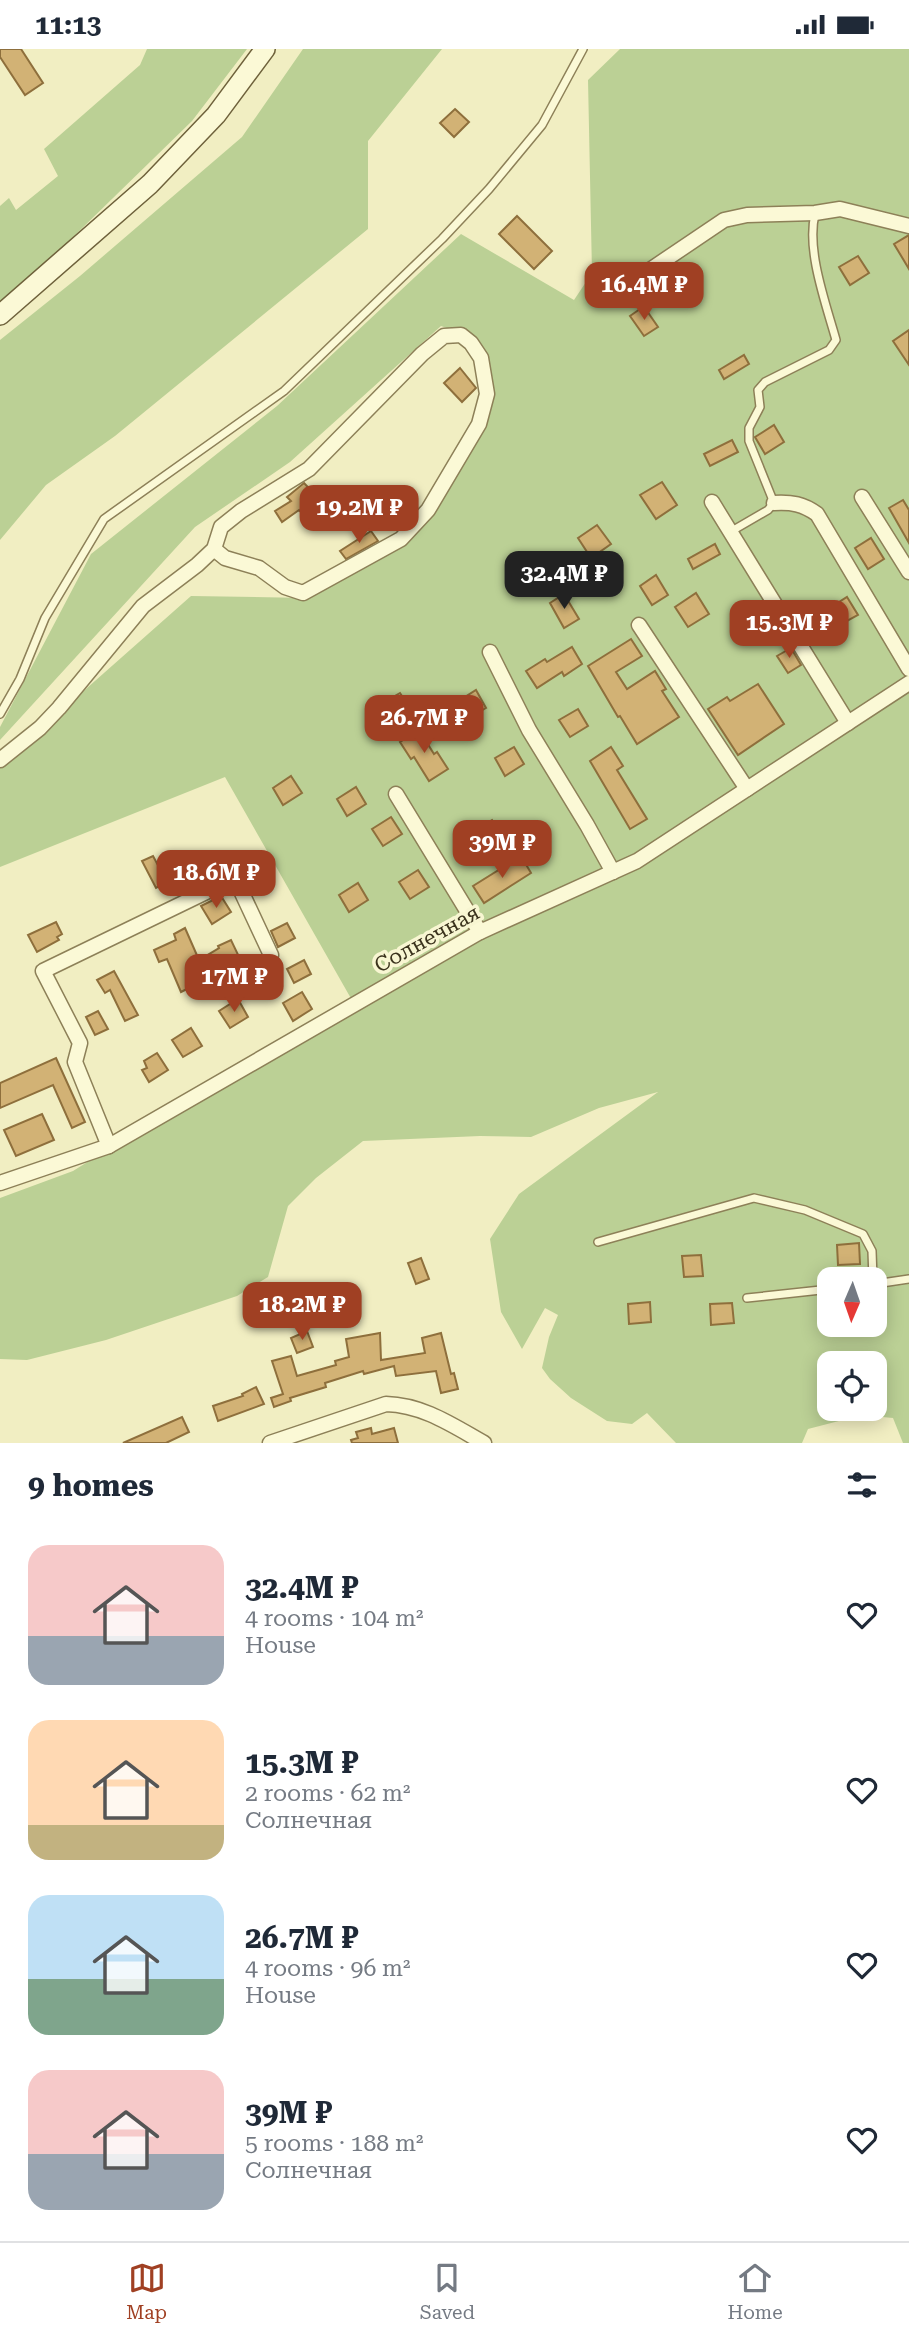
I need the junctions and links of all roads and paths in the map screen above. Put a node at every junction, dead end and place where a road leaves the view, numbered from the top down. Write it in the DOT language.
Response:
graph roads {
  1 [pos="265,49"];
  2 [pos="583,49"];
  3 [pos="815,213"];
  4 [pos="909,226"];
  5 [pos="647,272"];
  6 [pos="0,314"];
  7 [pos="862,497"];
  8 [pos="712,502"];
  9 [pos="774,503"];
  10 [pos="730,532"];
  11 [pos="214,549"];
  12 [pos="909,572"];
  13 [pos="639,625"];
  14 [pos="490,652"];
  15 [pos="909,669"];
  16 [pos="909,683"];
  17 [pos="0,714"];
  18 [pos="848,723"];
  19 [pos="0,759"];
  20 [pos="747,789"];
  21 [pos="396,794"];
  22 [pos="613,872"];
  23 [pos="480,932"];
  24 [pos="271,955"];
  25 [pos="109,1146"];
  26 [pos="0,1183"];
  27 [pos="598,1242"];
  28 [pos="873,1267"];
  29 [pos="909,1279"];
  30 [pos="887,1281"];
  31 [pos="817,1290"];
  32 [pos="747,1298"];
  33 [pos="270,1443"];
  34 [pos="484,1443"];
  1 -- 6 [label="main road"];
  2 -- 17 [label="lane"];
  3 -- 4 [label="street"];
  3 -- 5 [label="street"];
  3 -- 9 [label="lane"];
  7 -- 12 [label="street"];
  8 -- 10 [label="street"];
  9 -- 10 [label="lane"];
  9 -- 15 [label="street"];
  10 -- 18 [label="street"];
  11 -- 11 [label="street"];
  11 -- 19 [label="street"];
  13 -- 20 [label="street"];
  14 -- 22 [label="street"];
  16 -- 18 [label="street, Солнечная"];
  18 -- 20 [label="street, Солнечная"];
  20 -- 22 [label="street, Солнечная"];
  21 -- 23 [label="street"];
  22 -- 23 [label="street, Солнечная"];
  23 -- 25 [label="street, Солнечная"];
  24 -- 25 [label="street"];
  25 -- 26 [label="street, Солнечная"];
  27 -- 28 [label="lane"];
  29 -- 30 [label="lane"];
  31 -- 32 [label="lane"];
  33 -- 34 [label="street"];
}
